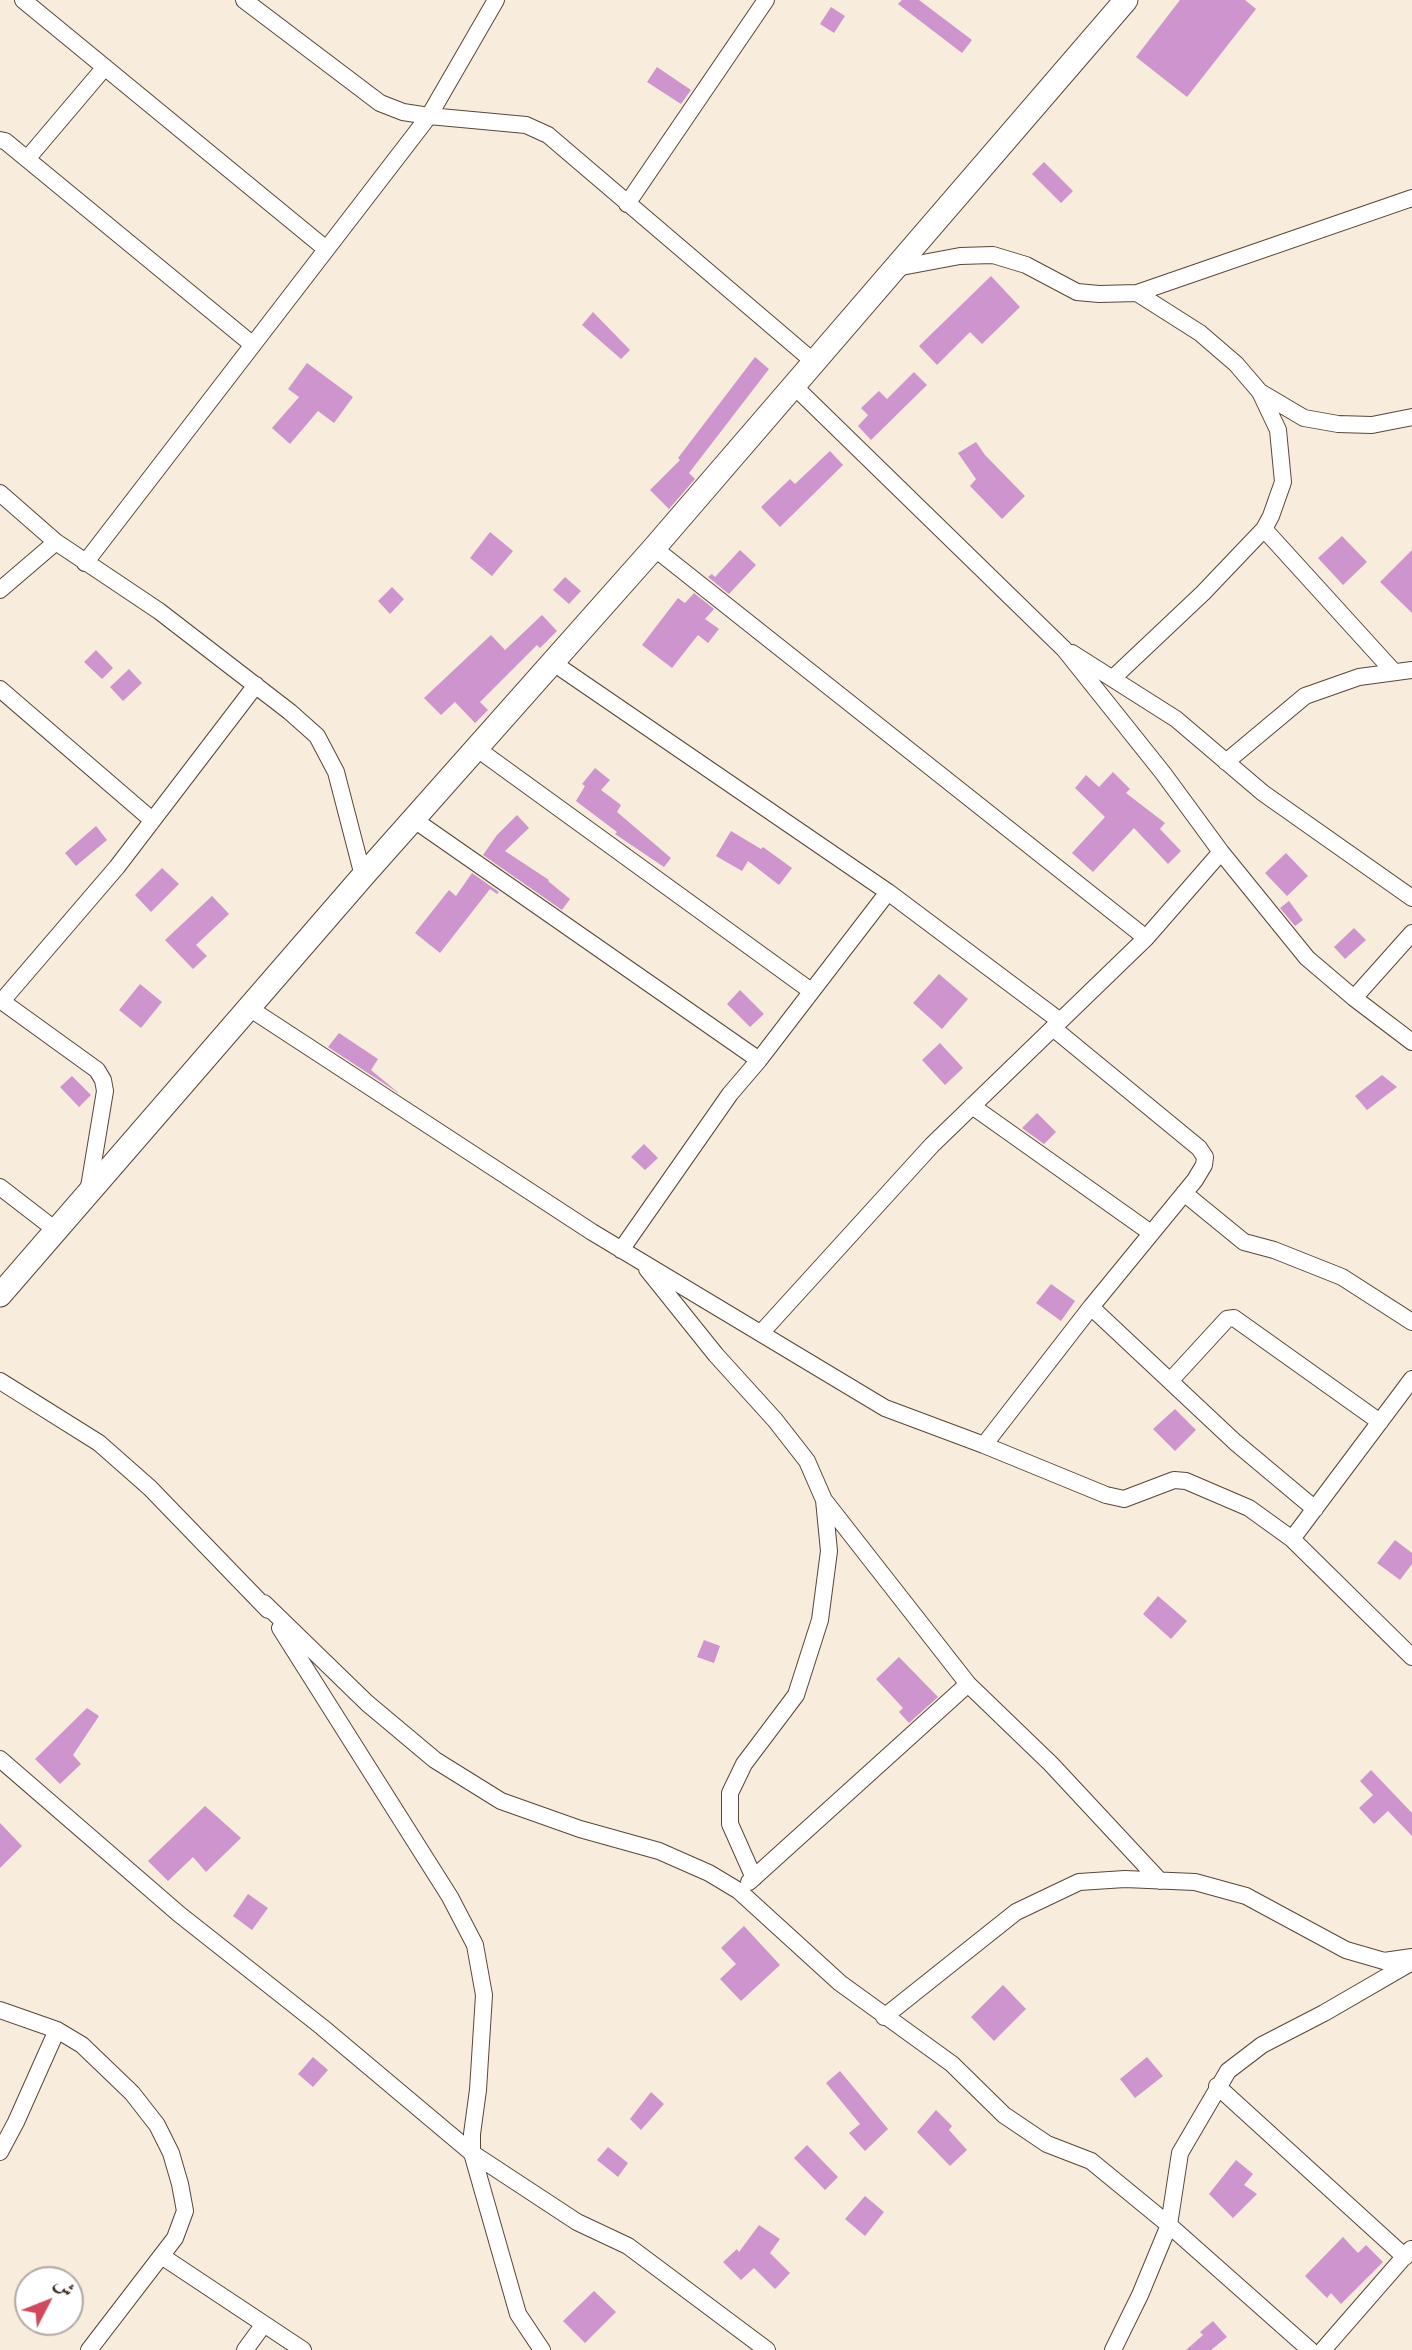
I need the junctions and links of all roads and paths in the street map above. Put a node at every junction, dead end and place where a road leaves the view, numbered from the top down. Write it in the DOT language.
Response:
graph roads {
  1 [pos="23,0"];
  2 [pos="244,0"];
  3 [pos="496,0"];
  4 [pos="766,0"];
  5 [pos="1126,0"];
  6 [pos="105,67"];
  7 [pos="429,116"];
  8 [pos="0,140"];
  9 [pos="27,159"];
  10 [pos="1412,198"];
  11 [pos="627,204"];
  12 [pos="326,249"];
  13 [pos="896,268"];
  14 [pos="1137,293"];
  15 [pos="253,345"];
  16 [pos="814,362"];
  17 [pos="794,387"];
  18 [pos="1260,392"];
  19 [pos="1412,417"];
  20 [pos="0,493"];
  21 [pos="1264,529"];
  22 [pos="56,542"];
  23 [pos="654,548"];
  24 [pos="85,563"];
  25 [pos="0,590"];
  26 [pos="1064,649"];
  27 [pos="552,662"];
  28 [pos="1412,670"];
  29 [pos="1394,672"];
  30 [pos="1113,678"];
  31 [pos="256,685"];
  32 [pos="0,689"];
  33 [pos="476,748"];
  34 [pos="1226,762"];
  35 [pos="413,819"];
  36 [pos="152,820"];
  37 [pos="1221,852"];
  38 [pos="363,876"];
  39 [pos="888,892"];
  40 [pos="1412,898"];
  41 [pos="1412,933"];
  42 [pos="1146,938"];
  43 [pos="811,991"];
  44 [pos="1354,998"];
  45 [pos="1,1000"];
  46 [pos="248,1008"];
  47 [pos="1057,1024"];
  48 [pos="1412,1042"];
  49 [pos="759,1060"];
  50 [pos="972,1106"];
  51 [pos="0,1187"];
  52 [pos="1184,1194"];
  53 [pos="88,1196"];
  54 [pos="57,1231"];
  55 [pos="1151,1233"];
  56 [pos="621,1250"];
  57 [pos="641,1262"];
  58 [pos="0,1295"];
  59 [pos="1091,1307"];
  60 [pos="1412,1322"];
  61 [pos="761,1334"];
  62 [pos="1412,1379"];
  63 [pos="1171,1380"];
  64 [pos="0,1381"];
  65 [pos="1380,1422"];
  66 [pos="984,1445"];
  67 [pos="824,1500"];
  68 [pos="1315,1509"];
  69 [pos="1292,1539"];
  70 [pos="264,1603"];
  71 [pos="1412,1657"];
  72 [pos="968,1685"];
  73 [pos="0,1759"];
  74 [pos="754,1878"];
  75 [pos="1160,1881"];
  76 [pos="739,1891"];
  77 [pos="1412,1960"];
  78 [pos="0,2010"];
  79 [pos="884,2017"];
  80 [pos="57,2030"];
  81 [pos="1217,2086"];
  82 [pos="0,2152"];
  83 [pos="472,2153"];
  84 [pos="1169,2225"];
  85 [pos="1409,2253"];
  86 [pos="163,2257"];
  87 [pos="264,2324"];
  88 [pos="760,2348"];
  89 [pos="89,2350"];
  90 [pos="245,2350"];
  91 [pos="303,2350"];
  92 [pos="542,2350"];
  93 [pos="1113,2350"];
  94 [pos="1310,2350"];
  95 [pos="1323,2350"];
  1 -- 6 [label="street"];
  2 -- 7 [label="street"];
  3 -- 7 [label="street"];
  4 -- 11 [label="street"];
  5 -- 13 [label="street"];
  6 -- 9 [label="street"];
  6 -- 12 [label="street"];
  7 -- 11 [label="street"];
  7 -- 12 [label="street"];
  8 -- 9 [label="street"];
  9 -- 15 [label="street"];
  10 -- 14 [label="street"];
  11 -- 16 [label="street"];
  12 -- 15 [label="street"];
  13 -- 14 [label="street"];
  13 -- 16 [label="street"];
  14 -- 18 [label="street"];
  15 -- 24 [label="street"];
  16 -- 17 [label="street"];
  17 -- 23 [label="street"];
  17 -- 26 [label="street"];
  18 -- 19 [label="street"];
  18 -- 21 [label="street"];
  20 -- 22 [label="street"];
  21 -- 29 [label="street"];
  21 -- 30 [label="street"];
  22 -- 24 [label="street"];
  22 -- 25 [label="street"];
  23 -- 27 [label="street"];
  23 -- 42 [label="street"];
  24 -- 31 [label="street"];
  26 -- 30 [label="street"];
  26 -- 37 [label="street"];
  27 -- 33 [label="street"];
  27 -- 39 [label="street"];
  28 -- 29 [label="street"];
  29 -- 34 [label="street"];
  30 -- 34 [label="street"];
  31 -- 36 [label="street"];
  31 -- 38 [label="street"];
  32 -- 36 [label="street"];
  33 -- 35 [label="street"];
  33 -- 43 [label="street"];
  34 -- 40 [label="street"];
  35 -- 38 [label="street"];
  35 -- 49 [label="street"];
  36 -- 45 [label="street"];
  37 -- 42 [label="street"];
  37 -- 44 [label="street"];
  38 -- 46 [label="street"];
  39 -- 43 [label="street"];
  39 -- 47 [label="street"];
  41 -- 44 [label="street"];
  42 -- 47 [label="street"];
  43 -- 49 [label="street"];
  44 -- 48 [label="street"];
  45 -- 53 [label="street"];
  46 -- 53 [label="street"];
  46 -- 56 [label="street"];
  47 -- 50 [label="street"];
  47 -- 52 [label="street"];
  49 -- 56 [label="street"];
  50 -- 55 [label="street"];
  50 -- 61 [label="street"];
  51 -- 54 [label="street"];
  52 -- 55 [label="street"];
  52 -- 60 [label="street"];
  53 -- 54 [label="street"];
  54 -- 58 [label="street"];
  55 -- 59 [label="street"];
  56 -- 57 [label="street"];
  57 -- 61 [label="street"];
  57 -- 67 [label="street"];
  59 -- 63 [label="street"];
  59 -- 66 [label="street"];
  61 -- 66 [label="street"];
  62 -- 65 [label="street"];
  63 -- 65 [label="street"];
  63 -- 68 [label="street"];
  64 -- 70 [label="street"];
  65 -- 68 [label="street"];
  66 -- 69 [label="street"];
  67 -- 72 [label="street"];
  67 -- 74 [label="street"];
  68 -- 69 [label="street"];
  69 -- 71 [label="street"];
  70 -- 76 [label="street"];
  70 -- 83 [label="street"];
  72 -- 74 [label="street"];
  72 -- 75 [label="street"];
  73 -- 83 [label="street"];
  74 -- 76 [label="street"];
  75 -- 77 [label="street"];
  75 -- 79 [label="street"];
  76 -- 79 [label="street"];
  77 -- 81 [label="street"];
  78 -- 80 [label="street"];
  79 -- 84 [label="street"];
  80 -- 82 [label="street"];
  80 -- 86 [label="street"];
  81 -- 84 [label="street"];
  81 -- 85 [label="street"];
  83 -- 88 [label="street"];
  83 -- 92 [label="street"];
  84 -- 93 [label="street"];
  84 -- 94 [label="street"];
  85 -- 95 [label="street"];
  86 -- 87 [label="street"];
  86 -- 89 [label="street"];
  87 -- 90 [label="street"];
  87 -- 91 [label="street"];
}
